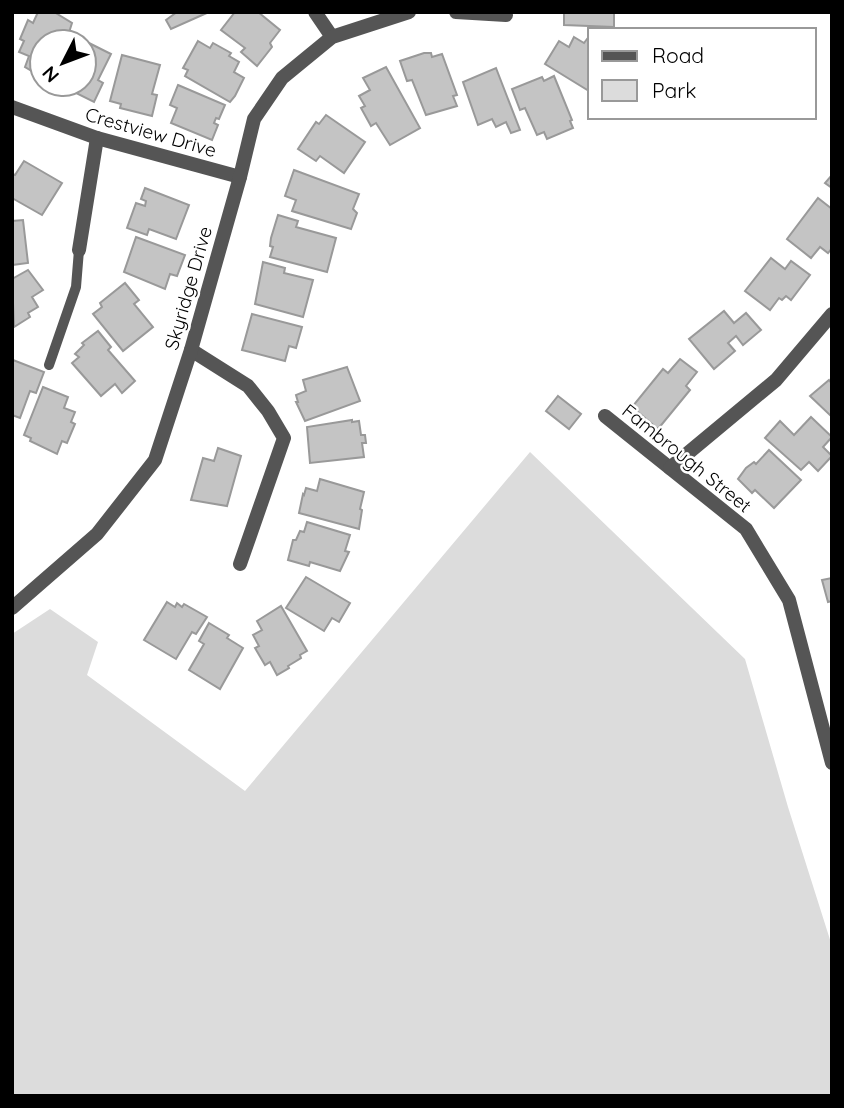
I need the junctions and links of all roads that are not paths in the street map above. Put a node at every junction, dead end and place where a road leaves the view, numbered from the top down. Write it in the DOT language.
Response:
graph roads {
  1 [pos="315,12"];
  2 [pos="409,12"];
  3 [pos="456,12"];
  4 [pos="506,15"];
  5 [pos="332,37"];
  6 [pos="12,107"];
  7 [pos="97,138"];
  8 [pos="240,177"];
  9 [pos="79,250"];
  10 [pos="832,314"];
  11 [pos="191,350"];
  12 [pos="49,365"];
  13 [pos="605,416"];
  14 [pos="670,467"];
  15 [pos="240,564"];
  16 [pos="14,604"];
  17 [pos="832,763"];
  1 -- 5 [label="street"];
  2 -- 5 [label="street, Skyridge Drive"];
  3 -- 4 [label="street"];
  5 -- 8 [label="street, Skyridge Drive"];
  6 -- 7 [label="street, Crestview Drive"];
  7 -- 8 [label="street, Crestview Drive"];
  7 -- 9 [label="street"];
  8 -- 11 [label="street, Skyridge Drive"];
  9 -- 12 [label="lane"];
  10 -- 14 [label="street"];
  11 -- 15 [label="street"];
  11 -- 16 [label="street, Skyridge Drive"];
  13 -- 14 [label="street, Fambrough Street"];
  14 -- 17 [label="street, Fambrough Street"];
}
